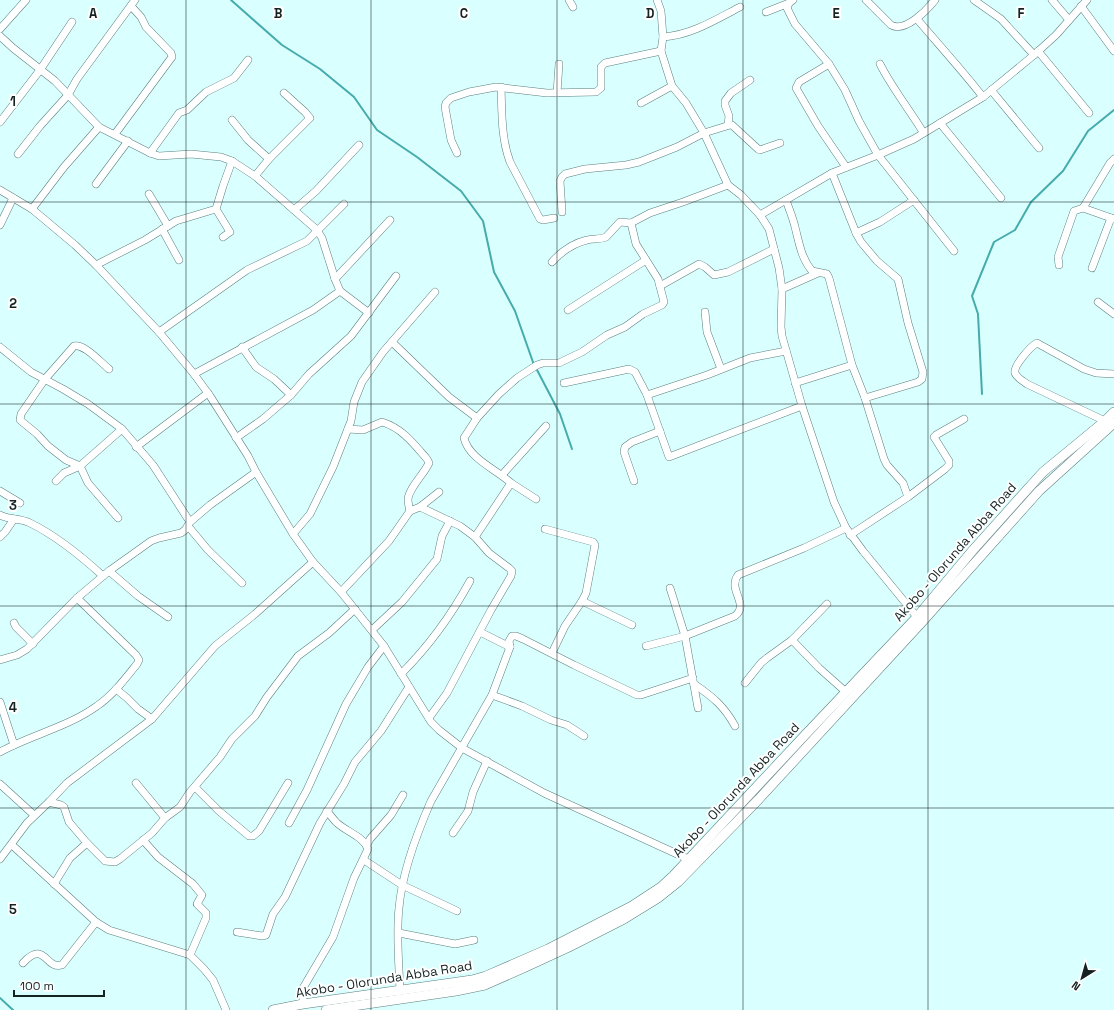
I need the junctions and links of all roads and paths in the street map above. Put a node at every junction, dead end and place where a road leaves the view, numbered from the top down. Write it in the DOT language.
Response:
graph roads {
  1 [pos="26,0"];
  2 [pos="135,0"];
  3 [pos="569,0"];
  4 [pos="657,0"];
  5 [pos="866,0"];
  6 [pos="974,0"];
  7 [pos="1052,0"];
  8 [pos="1087,0"];
  9 [pos="933,1"];
  10 [pos="791,2"];
  11 [pos="131,6"];
  12 [pos="1081,6"];
  13 [pos="573,7"];
  14 [pos="740,7"];
  15 [pos="766,12"];
  16 [pos="917,19"];
  17 [pos="1069,20"];
  18 [pos="72,22"];
  19 [pos="0,29"];
  20 [pos="0,36"];
  21 [pos="663,37"];
  22 [pos="661,51"];
  23 [pos="1114,51"];
  24 [pos="1036,53"];
  25 [pos="248,60"];
  26 [pos="560,64"];
  27 [pos="829,64"];
  28 [pos="880,64"];
  29 [pos="40,70"];
  30 [pos="750,80"];
  31 [pos="672,86"];
  32 [pos="501,87"];
  33 [pos="991,90"];
  34 [pos="284,93"];
  35 [pos="556,93"];
  36 [pos="68,95"];
  37 [pos="983,96"];
  38 [pos="641,103"];
  39 [pos="1089,113"];
  40 [pos="232,120"];
  41 [pos="0,122"];
  42 [pos="940,123"];
  43 [pos="728,125"];
  44 [pos="99,126"];
  45 [pos="923,132"];
  46 [pos="704,133"];
  47 [pos="115,134"];
  48 [pos="128,141"];
  49 [pos="780,143"];
  50 [pos="359,145"];
  51 [pos="1039,148"];
  52 [pos="150,153"];
  53 [pos="457,153"];
  54 [pos="18,154"];
  55 [pos="878,155"];
  56 [pos="269,159"];
  57 [pos="1114,159"];
  58 [pos="232,161"];
  59 [pos="846,167"];
  60 [pos="832,173"];
  61 [pos="255,176"];
  62 [pos="96,184"];
  63 [pos="728,185"];
  64 [pos="0,190"];
  65 [pos="149,194"];
  66 [pos="13,198"];
  67 [pos="1001,198"];
  68 [pos="786,200"];
  69 [pos="914,200"];
  70 [pos="344,204"];
  71 [pos="1083,208"];
  72 [pos="32,209"];
  73 [pos="216,209"];
  74 [pos="294,210"];
  75 [pos="562,212"];
  76 [pos="760,215"];
  77 [pos="554,218"];
  78 [pos="1113,218"];
  79 [pos="390,220"];
  80 [pos="631,223"];
  81 [pos="0,225"];
  82 [pos="165,227"];
  83 [pos="318,230"];
  84 [pos="856,232"];
  85 [pos="223,237"];
  86 [pos="774,249"];
  87 [pos="954,250"];
  88 [pos="179,260"];
  89 [pos="646,260"];
  90 [pos="552,262"];
  91 [pos="96,265"];
  92 [pos="1059,265"];
  93 [pos="1092,268"];
  94 [pos="818,273"];
  95 [pos="396,276"];
  96 [pos="335,279"];
  97 [pos="660,286"];
  98 [pos="782,290"];
  99 [pos="340,291"];
  100 [pos="435,292"];
  101 [pos="1098,302"];
  102 [pos="568,310"];
  103 [pos="705,312"];
  104 [pos="369,313"];
  105 [pos="1114,314"];
  106 [pos="159,332"];
  107 [pos="392,342"];
  108 [pos="0,347"];
  109 [pos="242,347"];
  110 [pos="786,351"];
  111 [pos="852,365"];
  112 [pos="109,369"];
  113 [pos="721,369"];
  114 [pos="194,374"];
  115 [pos="1114,374"];
  116 [pos="45,379"];
  117 [pos="564,383"];
  118 [pos="795,383"];
  119 [pos="208,394"];
  120 [pos="291,395"];
  121 [pos="648,395"];
  122 [pos="865,398"];
  123 [pos="802,406"];
  124 [pos="1114,412"];
  125 [pos="477,418"];
  126 [pos="964,419"];
  127 [pos="1110,422"];
  128 [pos="546,426"];
  129 [pos="348,429"];
  130 [pos="122,430"];
  131 [pos="660,431"];
  132 [pos="236,438"];
  133 [pos="136,447"];
  134 [pos="80,466"];
  135 [pos="256,472"];
  136 [pos="502,475"];
  137 [pos="634,481"];
  138 [pos="56,482"];
  139 [pos="511,483"];
  140 [pos="0,491"];
  141 [pos="439,492"];
  142 [pos="908,497"];
  143 [pos="536,499"];
  144 [pos="20,503"];
  145 [pos="420,507"];
  146 [pos="410,511"];
  147 [pos="1007,511"];
  148 [pos="0,515"];
  149 [pos="118,518"];
  150 [pos="1015,518"];
  151 [pos="14,519"];
  152 [pos="450,521"];
  153 [pos="189,524"];
  154 [pos="846,528"];
  155 [pos="545,529"];
  156 [pos="293,534"];
  157 [pos="850,534"];
  158 [pos="0,537"];
  159 [pos="474,537"];
  160 [pos="313,562"];
  161 [pos="106,573"];
  162 [pos="470,581"];
  163 [pos="242,583"];
  164 [pos="670,588"];
  165 [pos="342,592"];
  166 [pos="77,598"];
  167 [pos="582,601"];
  168 [pos="827,604"];
  169 [pos="355,609"];
  170 [pos="168,617"];
  171 [pos="917,618"];
  172 [pos="14,623"];
  173 [pos="632,625"];
  174 [pos="372,630"];
  175 [pos="480,632"];
  176 [pos="685,636"];
  177 [pos="792,640"];
  178 [pos="33,644"];
  179 [pos="384,646"];
  180 [pos="646,646"];
  181 [pos="510,647"];
  182 [pos="552,653"];
  183 [pos="0,660"];
  184 [pos="401,674"];
  185 [pos="694,681"];
  186 [pos="745,683"];
  187 [pos="409,688"];
  188 [pos="116,689"];
  189 [pos="846,692"];
  190 [pos="492,695"];
  191 [pos="0,702"];
  192 [pos="698,708"];
  193 [pos="429,718"];
  194 [pos="152,719"];
  195 [pos="735,726"];
  196 [pos="584,736"];
  197 [pos="14,745"];
  198 [pos="462,748"];
  199 [pos="0,752"];
  200 [pos="487,761"];
  201 [pos="136,783"];
  202 [pos="288,783"];
  203 [pos="0,784"];
  204 [pos="195,787"];
  205 [pos="403,795"];
  206 [pos="49,802"];
  207 [pos="327,811"];
  208 [pos="34,815"];
  209 [pos="165,818"];
  210 [pos="289,823"];
  211 [pos="453,833"];
  212 [pos="144,840"];
  213 [pos="87,843"];
  214 [pos="12,845"];
  215 [pos="367,845"];
  216 [pos="0,859"];
  217 [pos="688,859"];
  218 [pos="364,860"];
  219 [pos="54,884"];
  220 [pos="402,885"];
  221 [pos="457,911"];
  222 [pos="96,922"];
  223 [pos="237,932"];
  224 [pos="399,933"];
  225 [pos="474,940"];
  226 [pos="190,955"];
  227 [pos="23,963"];
  228 [pos="527,963"];
  229 [pos="400,990"];
  230 [pos="303,1004"];
  231 [pos="226,1010"];
  232 [pos="273,1010"];
  233 [pos="326,1010"];
  1 -- 19 [label="street"];
  2 -- 11 [label="street"];
  3 -- 13 [label="street"];
  4 -- 21 [label="street"];
  5 -- 16 [label="street"];
  6 -- 24 [label="street"];
  7 -- 17 [label="street"];
  8 -- 12 [label="street"];
  9 -- 16 [label="street"];
  10 -- 15 [label="street"];
  10 -- 27 [label="street"];
  11 -- 36 [label="street"];
  11 -- 47 [label="street"];
  12 -- 17 [label="street"];
  12 -- 23 [label="street"];
  14 -- 21 [label="street"];
  16 -- 37 [label="street"];
  17 -- 24 [label="street"];
  18 -- 29 [label="street"];
  20 -- 29 [label="street"];
  21 -- 22 [label="street"];
  22 -- 31 [label="street"];
  22 -- 35 [label="street"];
  24 -- 33 [label="street"];
  24 -- 39 [label="street"];
  25 -- 52 [label="street"];
  26 -- 35 [label="street"];
  27 -- 55 [label="street"];
  27 -- 59 [label="street"];
  28 -- 45 [label="street"];
  29 -- 36 [label="street"];
  29 -- 41 [label="street"];
  30 -- 43 [label="street"];
  31 -- 38 [label="street"];
  31 -- 46 [label="street"];
  32 -- 35 [label="street"];
  32 -- 53 [label="street"];
  32 -- 77 [label="street"];
  33 -- 37 [label="street"];
  33 -- 51 [label="street"];
  34 -- 56 [label="street"];
  36 -- 44 [label="street"];
  36 -- 54 [label="street"];
  37 -- 42 [label="street"];
  40 -- 56 [label="street"];
  42 -- 45 [label="street"];
  42 -- 67 [label="street"];
  43 -- 46 [label="street"];
  43 -- 49 [label="street"];
  44 -- 47 [label="street"];
  44 -- 72 [label="street"];
  45 -- 55 [label="street"];
  46 -- 63 [label="street"];
  46 -- 75 [label="street"];
  47 -- 48 [label="street"];
  48 -- 52 [label="street"];
  48 -- 62 [label="street"];
  50 -- 74 [label="street"];
  52 -- 58 [label="street"];
  55 -- 59 [label="street"];
  55 -- 69 [label="street"];
  56 -- 61 [label="street"];
  57 -- 71 [label="street"];
  58 -- 61 [label="street"];
  58 -- 73 [label="street"];
  59 -- 60 [label="street"];
  60 -- 68 [label="street"];
  60 -- 84 [label="street"];
  61 -- 74 [label="street"];
  63 -- 76 [label="street"];
  63 -- 80 [label="street"];
  64 -- 66 [label="street"];
  65 -- 82 [label="street"];
  66 -- 72 [label="street"];
  66 -- 81 [label="street"];
  68 -- 76 [label="street"];
  68 -- 94 [label="street"];
  69 -- 84 [label="street"];
  69 -- 87 [label="street"];
  70 -- 83 [label="street"];
  71 -- 78 [label="street"];
  71 -- 92 [label="street"];
  72 -- 91 [label="street"];
  73 -- 82 [label="street"];
  73 -- 85 [label="street"];
  74 -- 83 [label="street"];
  76 -- 86 [label="street"];
  78 -- 93 [label="street"];
  79 -- 96 [label="street"];
  80 -- 89 [label="street"];
  80 -- 90 [label="street"];
  82 -- 88 [label="street"];
  82 -- 91 [label="street"];
  83 -- 96 [label="street"];
  83 -- 106 [label="street"];
  84 -- 122 [label="street"];
  86 -- 97 [label="street"];
  86 -- 98 [label="street"];
  89 -- 97 [label="street"];
  89 -- 102 [label="street"];
  91 -- 106 [label="street"];
  94 -- 98 [label="street"];
  94 -- 111 [label="street"];
  95 -- 104 [label="street"];
  96 -- 99 [label="street"];
  97 -- 125 [label="street"];
  98 -- 110 [label="street"];
  99 -- 104 [label="street"];
  99 -- 109 [label="street"];
  100 -- 107 [label="street"];
  101 -- 105 [label="street"];
  103 -- 113 [label="street"];
  104 -- 120 [label="street"];
  106 -- 114 [label="street"];
  107 -- 125 [label="street"];
  107 -- 129 [label="street"];
  108 -- 116 [label="street"];
  109 -- 114 [label="street"];
  109 -- 120 [label="street"];
  110 -- 113 [label="street"];
  110 -- 118 [label="street"];
  111 -- 118 [label="street"];
  111 -- 122 [label="street"];
  112 -- 116 [label="street"];
  113 -- 121 [label="street"];
  114 -- 119 [label="street"];
  115 -- 127 [label="street"];
  116 -- 130 [label="street"];
  116 -- 134 [label="street"];
  117 -- 121 [label="street"];
  118 -- 123 [label="street"];
  119 -- 132 [label="street"];
  119 -- 133 [label="street"];
  120 -- 132 [label="street"];
  121 -- 131 [label="street"];
  122 -- 142 [label="street"];
  123 -- 131 [label="street"];
  123 -- 154 [label="street"];
  124 -- 127 [label="main road, Akobo - Olorunda Abba Road"];
  125 -- 136 [label="street"];
  126 -- 142 [label="street"];
  127 -- 147 [label="main road, Akobo - Olorunda Abba Road"];
  127 -- 150 [label="main road, Akobo - Olorunda Abba Road"];
  128 -- 136 [label="street"];
  129 -- 146 [label="street"];
  129 -- 156 [label="street"];
  130 -- 133 [label="street"];
  130 -- 134 [label="street"];
  131 -- 137 [label="street"];
  132 -- 135 [label="street"];
  133 -- 153 [label="street"];
  134 -- 138 [label="street"];
  134 -- 149 [label="street"];
  135 -- 153 [label="street"];
  135 -- 156 [label="street"];
  136 -- 139 [label="street"];
  139 -- 143 [label="street"];
  139 -- 159 [label="street"];
  140 -- 144 [label="street"];
  141 -- 145 [label="street"];
  142 -- 157 [label="street"];
  145 -- 146 [label="street"];
  145 -- 152 [label="street"];
  146 -- 165 [label="street"];
  147 -- 150 [label="main road"];
  147 -- 171 [label="main road, Akobo - Olorunda Abba Road"];
  148 -- 151 [label="street"];
  150 -- 228 [label="main road, Akobo - Olorunda Abba Road"];
  151 -- 158 [label="street"];
  151 -- 161 [label="street"];
  152 -- 159 [label="street"];
  152 -- 174 [label="street"];
  153 -- 161 [label="street"];
  153 -- 163 [label="street"];
  154 -- 157 [label="street"];
  154 -- 176 [label="street"];
  155 -- 167 [label="street"];
  156 -- 160 [label="street"];
  157 -- 171 [label="street"];
  159 -- 175 [label="street"];
  160 -- 165 [label="street"];
  160 -- 194 [label="street"];
  161 -- 166 [label="street"];
  161 -- 170 [label="street"];
  162 -- 184 [label="street"];
  164 -- 176 [label="street"];
  165 -- 169 [label="street"];
  166 -- 178 [label="street"];
  166 -- 188 [label="street"];
  167 -- 173 [label="street"];
  167 -- 182 [label="street"];
  168 -- 177 [label="street"];
  169 -- 174 [label="street"];
  169 -- 204 [label="street"];
  171 -- 189 [label="main road, Akobo - Olorunda Abba Road"];
  172 -- 178 [label="street"];
  174 -- 179 [label="street"];
  175 -- 181 [label="street"];
  175 -- 193 [label="street"];
  176 -- 180 [label="street"];
  176 -- 185 [label="street"];
  177 -- 186 [label="street"];
  177 -- 189 [label="street"];
  178 -- 183 [label="street"];
  179 -- 184 [label="street"];
  179 -- 210 [label="street"];
  181 -- 182 [label="street"];
  181 -- 190 [label="street"];
  182 -- 185 [label="street"];
  184 -- 187 [label="street"];
  185 -- 192 [label="street"];
  185 -- 195 [label="street"];
  187 -- 193 [label="street"];
  187 -- 207 [label="street"];
  188 -- 194 [label="street"];
  188 -- 197 [label="street"];
  189 -- 217 [label="main road, Akobo - Olorunda Abba Road"];
  190 -- 196 [label="street"];
  190 -- 198 [label="street"];
  191 -- 197 [label="street"];
  193 -- 198 [label="street"];
  194 -- 206 [label="street"];
  197 -- 199 [label="street"];
  198 -- 200 [label="street"];
  198 -- 220 [label="street"];
  200 -- 211 [label="street"];
  200 -- 217 [label="street"];
  201 -- 209 [label="street"];
  202 -- 204 [label="street"];
  203 -- 208 [label="street"];
  204 -- 209 [label="street"];
  205 -- 215 [label="street"];
  206 -- 208 [label="street"];
  206 -- 213 [label="street"];
  207 -- 215 [label="street"];
  207 -- 223 [label="street"];
  208 -- 214 [label="street"];
  209 -- 212 [label="street"];
  212 -- 213 [label="street"];
  212 -- 226 [label="street"];
  213 -- 219 [label="street"];
  214 -- 216 [label="street"];
  214 -- 219 [label="street"];
  215 -- 218 [label="street"];
  217 -- 228 [label="main road, Akobo - Olorunda Abba Road"];
  218 -- 220 [label="street"];
  218 -- 230 [label="street"];
  219 -- 222 [label="street"];
  220 -- 221 [label="street"];
  220 -- 224 [label="street"];
  222 -- 226 [label="street"];
  222 -- 227 [label="street"];
  224 -- 225 [label="street"];
  224 -- 229 [label="street"];
  226 -- 231 [label="street"];
  228 -- 229 [label="main road, Akobo - Olorunda Abba Road"];
  228 -- 233 [label="main road, Akobo - Olorunda Abba Road"];
  229 -- 230 [label="main road, Akobo - Olorunda Abba Road"];
  230 -- 232 [label="main road, Akobo - Olorunda Abba Road"];
}
